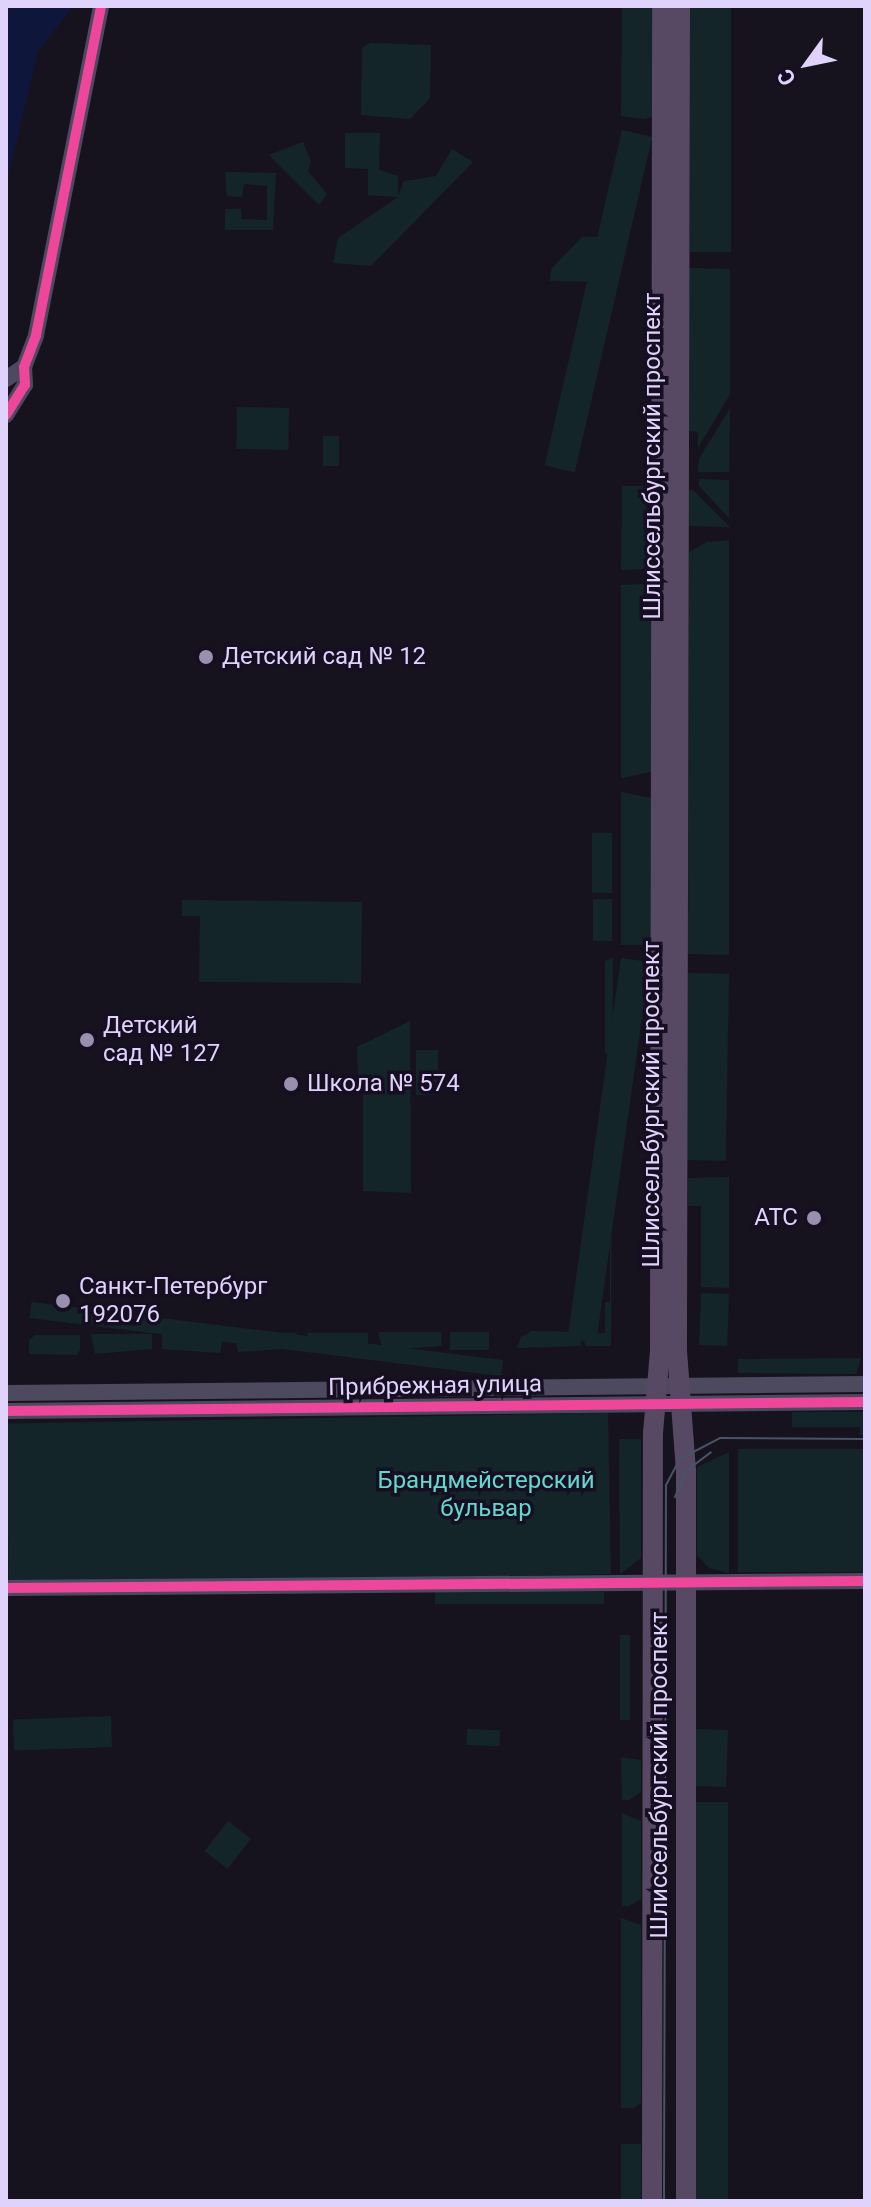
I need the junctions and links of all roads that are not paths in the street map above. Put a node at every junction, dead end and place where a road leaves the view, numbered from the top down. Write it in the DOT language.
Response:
graph roads {
  1 [pos="101,6"];
  2 [pos="662,6"];
  3 [pos="680,6"];
  4 [pos="24,367"];
  5 [pos="6,379"];
  6 [pos="6,415"];
  7 [pos="865,1384"];
  8 [pos="6,1393"];
  9 [pos="656,1394"];
  10 [pos="682,1394"];
  11 [pos="865,1402"];
  12 [pos="6,1411"];
  13 [pos="685,1581"];
  14 [pos="865,1581"];
  15 [pos="652,1582"];
  16 [pos="6,1588"];
  17 [pos="652,2201"];
  18 [pos="686,2201"];
  1 -- 4 [label="street"];
  2 -- 9 [label="main road, Шлиссельбургский проспект"];
  3 -- 10 [label="main road, Шлиссельбургский проспект"];
  4 -- 5 [label="street"];
  4 -- 6 [label="street"];
  7 -- 10 [label="street, Прибрежная улица"];
  8 -- 9 [label="street, Прибрежная улица"];
  9 -- 10 [label="street, Прибрежная улица"];
  9 -- 12 [label="street, Прибрежная улица"];
  9 -- 15 [label="main road, Шлиссельбургский проспект"];
  10 -- 11 [label="street, Прибрежная улица"];
  10 -- 13 [label="main road, Шлиссельбургский проспект"];
  13 -- 14 [label="street"];
  13 -- 15 [label="street"];
  13 -- 18 [label="main road, Шлиссельбургский проспект"];
  15 -- 16 [label="street"];
  15 -- 17 [label="main road, Шлиссельбургский проспект"];
}
